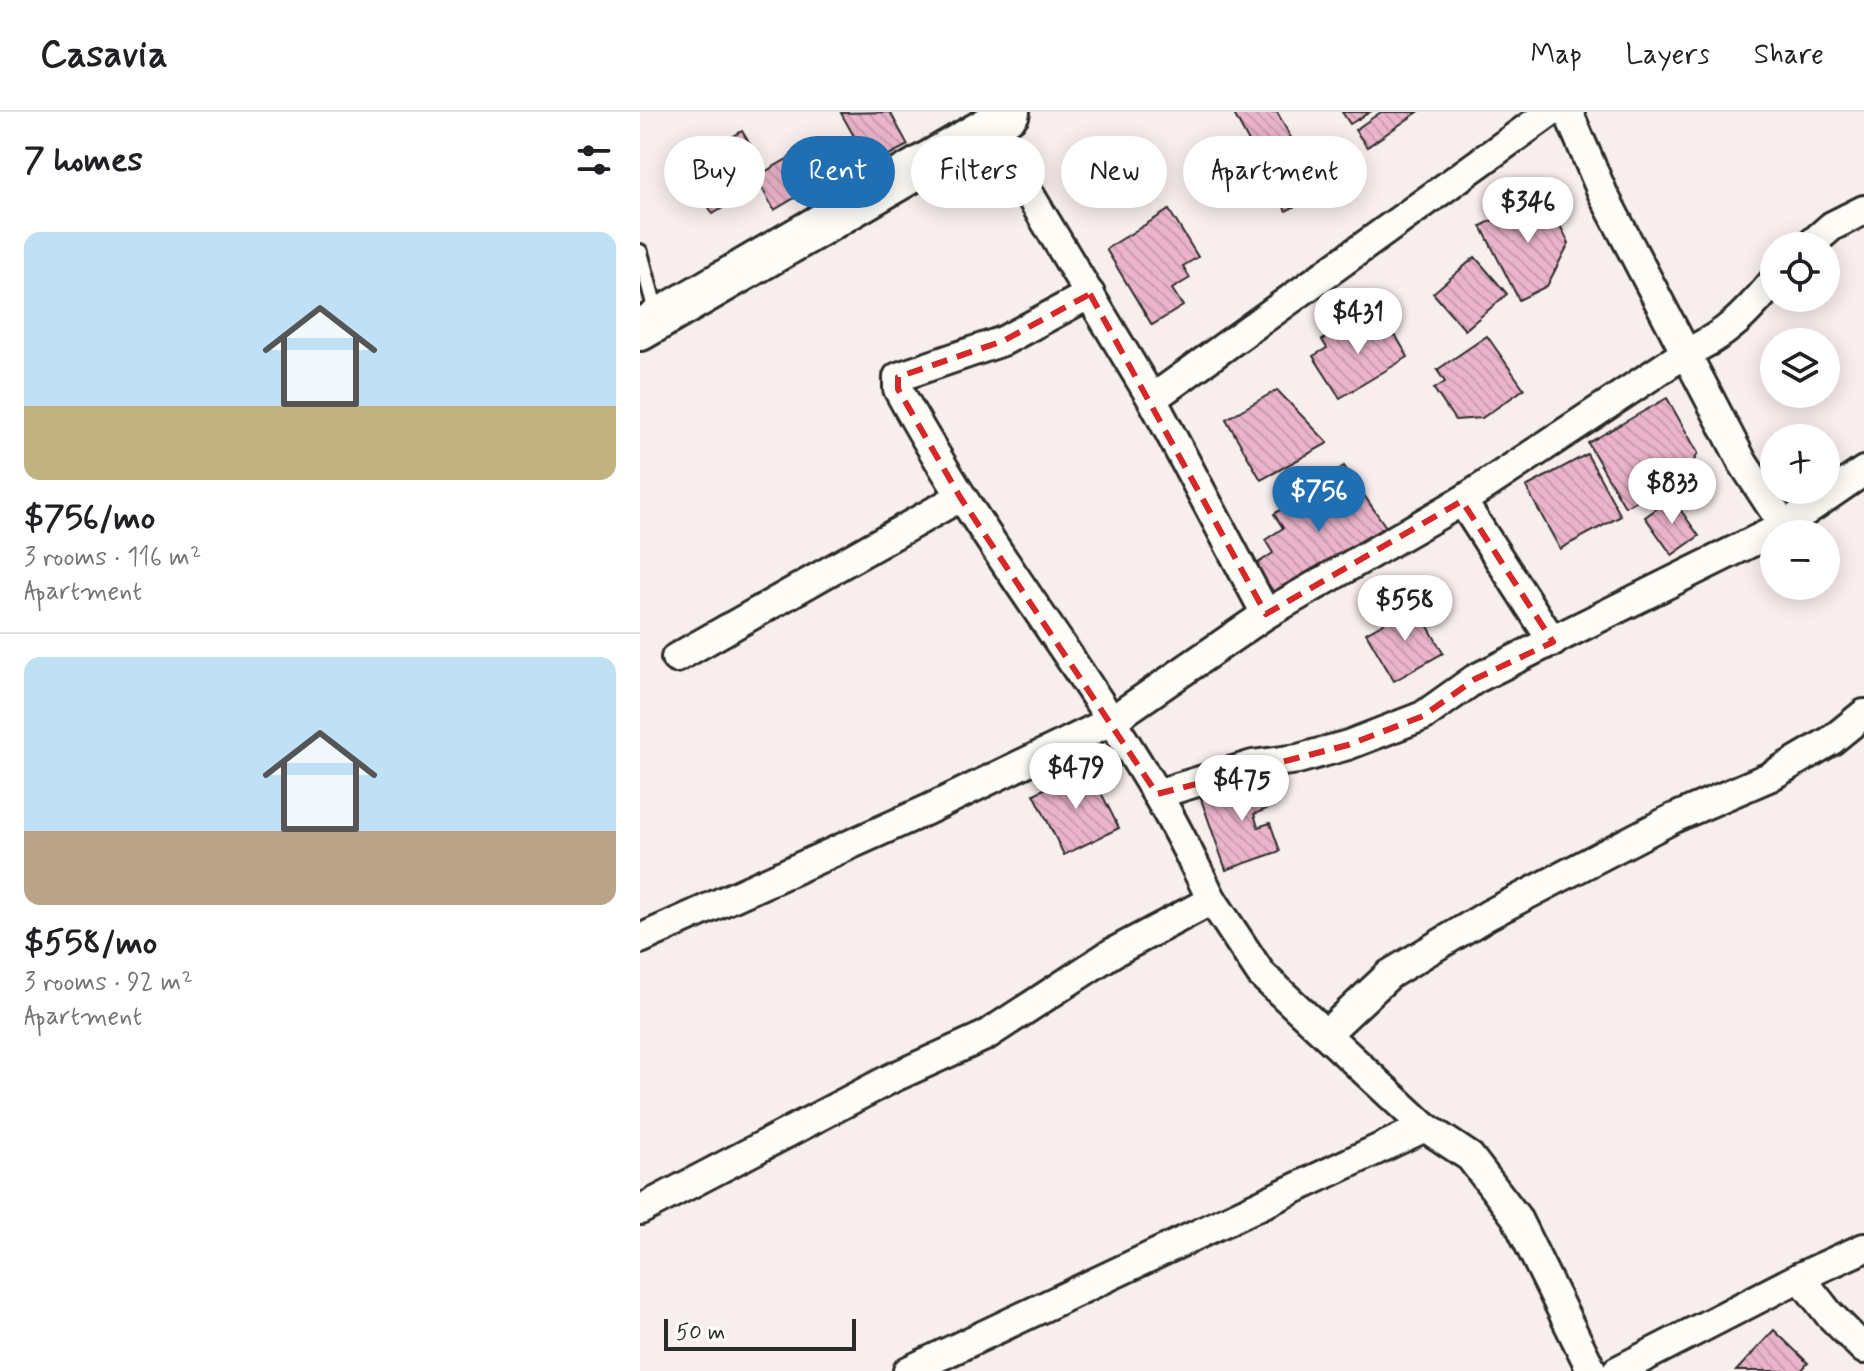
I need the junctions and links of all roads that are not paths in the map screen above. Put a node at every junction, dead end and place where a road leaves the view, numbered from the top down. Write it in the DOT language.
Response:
graph roads {
  1 [pos="1550,112"];
  2 [pos="1568,112"];
  3 [pos="999,120"];
  4 [pos="1864,210"];
  5 [pos="1825,232"];
  6 [pos="640,252"];
  7 [pos="1090,294"];
  8 [pos="1760,296"];
  9 [pos="649,325"];
  10 [pos="1687,352"];
  11 [pos="1152,399"];
  12 [pos="1864,471"];
  13 [pos="960,497"];
  14 [pos="1462,501"];
  15 [pos="1780,520"];
  16 [pos="1793,520"];
  17 [pos="1760,538"];
  18 [pos="1266,614"];
  19 [pos="1553,642"];
  20 [pos="676,658"];
  21 [pos="1864,714"];
  22 [pos="1111,721"];
  23 [pos="1157,794"];
  24 [pos="1212,900"];
  25 [pos="640,939"];
  26 [pos="1326,1034"];
  27 [pos="1425,1127"];
  28 [pos="640,1210"];
  29 [pos="1864,1248"];
  30 [pos="1800,1277"];
  31 [pos="1864,1349"];
  32 [pos="908,1371"];
  33 [pos="1592,1371"];
  34 [pos="1617,1371"];
  1 -- 11 [label="street"];
  2 -- 10 [label="street"];
  3 -- 7 [label="street"];
  3 -- 9 [label="street"];
  4 -- 5 [label="street"];
  6 -- 9 [label="lane"];
  7 -- 11 [label="street"];
  7 -- 13 [label="street"];
  8 -- 10 [label="street"];
  10 -- 14 [label="street"];
  10 -- 15 [label="street"];
  11 -- 18 [label="street"];
  12 -- 16 [label="street"];
  13 -- 20 [label="street"];
  13 -- 22 [label="street"];
  14 -- 18 [label="street"];
  14 -- 19 [label="street"];
  17 -- 19 [label="street"];
  18 -- 22 [label="street"];
  19 -- 23 [label="street"];
  21 -- 26 [label="street"];
  22 -- 23 [label="street"];
  22 -- 25 [label="street"];
  23 -- 24 [label="street"];
  24 -- 26 [label="street"];
  24 -- 28 [label="street"];
  26 -- 27 [label="street"];
  27 -- 32 [label="street"];
  27 -- 33 [label="street"];
  29 -- 30 [label="street"];
  30 -- 31 [label="street"];
  30 -- 34 [label="street"];
}
